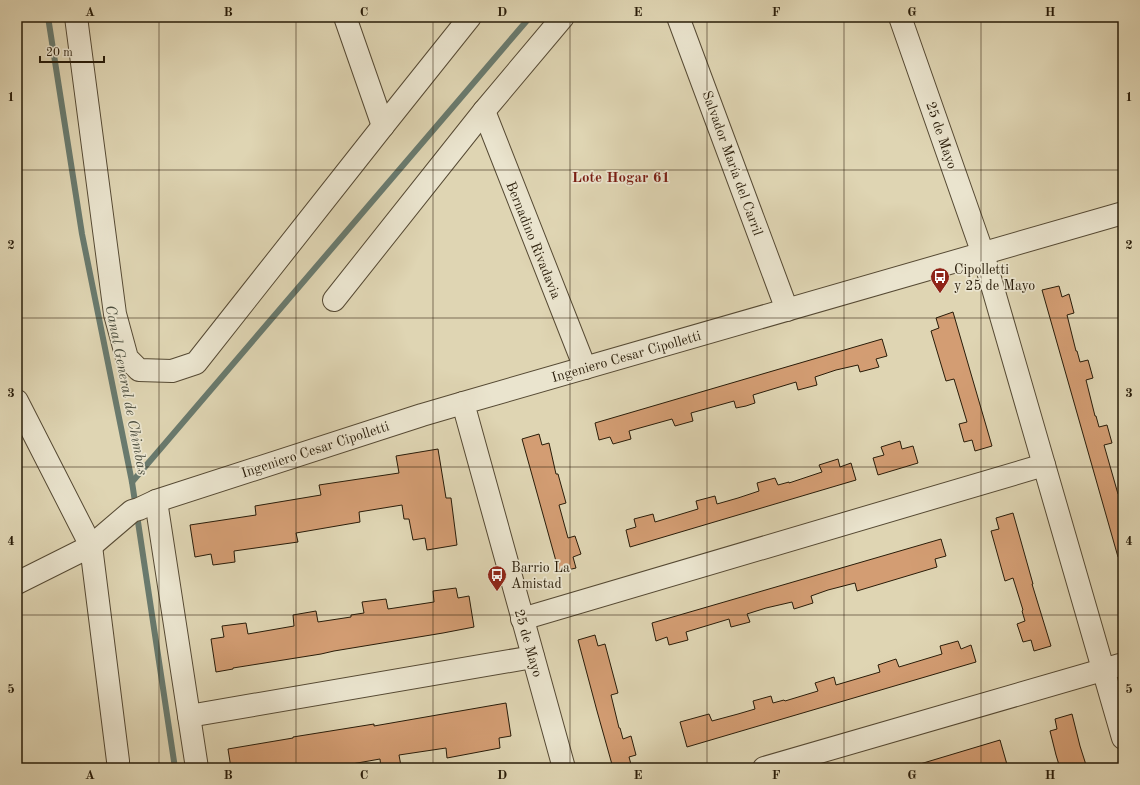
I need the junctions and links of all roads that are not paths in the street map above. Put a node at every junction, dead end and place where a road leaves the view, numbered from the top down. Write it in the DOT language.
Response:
graph roads {
  1 [pos="76,17"];
  2 [pos="345,17"];
  3 [pos="470,17"];
  4 [pos="563,17"];
  5 [pos="678,17"];
  6 [pos="900,17"];
  7 [pos="484,111"];
  8 [pos="383,126"];
  9 [pos="1123,213"];
  10 [pos="983,254"];
  11 [pos="334,300"];
  12 [pos="787,310"];
  13 [pos="585,368"];
  14 [pos="17,401"];
  15 [pos="463,403"];
  16 [pos="1044,466"];
  17 [pos="143,507"];
  18 [pos="91,546"];
  19 [pos="17,583"];
  20 [pos="522,619"];
  21 [pos="533,657"];
  22 [pos="1113,667"];
  23 [pos="189,716"];
  24 [pos="1123,738"];
  25 [pos="118,761"];
  26 [pos="197,768"];
  27 [pos="564,768"];
  28 [pos="764,768"];
  1 -- 8 [label="street"];
  2 -- 8 [label="street"];
  3 -- 8 [label="street"];
  4 -- 7 [label="street"];
  5 -- 12 [label="street, Salvador María del Carril"];
  6 -- 10 [label="street, 25 de Mayo"];
  7 -- 11 [label="street"];
  7 -- 13 [label="street, Bernadino Rivadavia"];
  9 -- 10 [label="street, Ingeniero Cesar Cipolletti"];
  10 -- 12 [label="street, Ingeniero Cesar Cipolletti"];
  10 -- 16 [label="street, 25 de Mayo"];
  12 -- 13 [label="street, Ingeniero Cesar Cipolletti"];
  13 -- 15 [label="street, Ingeniero Cesar Cipolletti"];
  14 -- 18 [label="street"];
  15 -- 17 [label="street, Ingeniero Cesar Cipolletti"];
  15 -- 20 [label="street, 25 de Mayo"];
  16 -- 20 [label="street"];
  16 -- 22 [label="street, 25 de Mayo"];
  17 -- 18 [label="street"];
  17 -- 23 [label="street"];
  18 -- 19 [label="street"];
  18 -- 25 [label="street"];
  20 -- 21 [label="street, 25 de Mayo"];
  21 -- 23 [label="street"];
  21 -- 27 [label="street, 25 de Mayo"];
  22 -- 24 [label="street, 25 de Mayo"];
  22 -- 28 [label="street"];
  23 -- 26 [label="street"];
}
